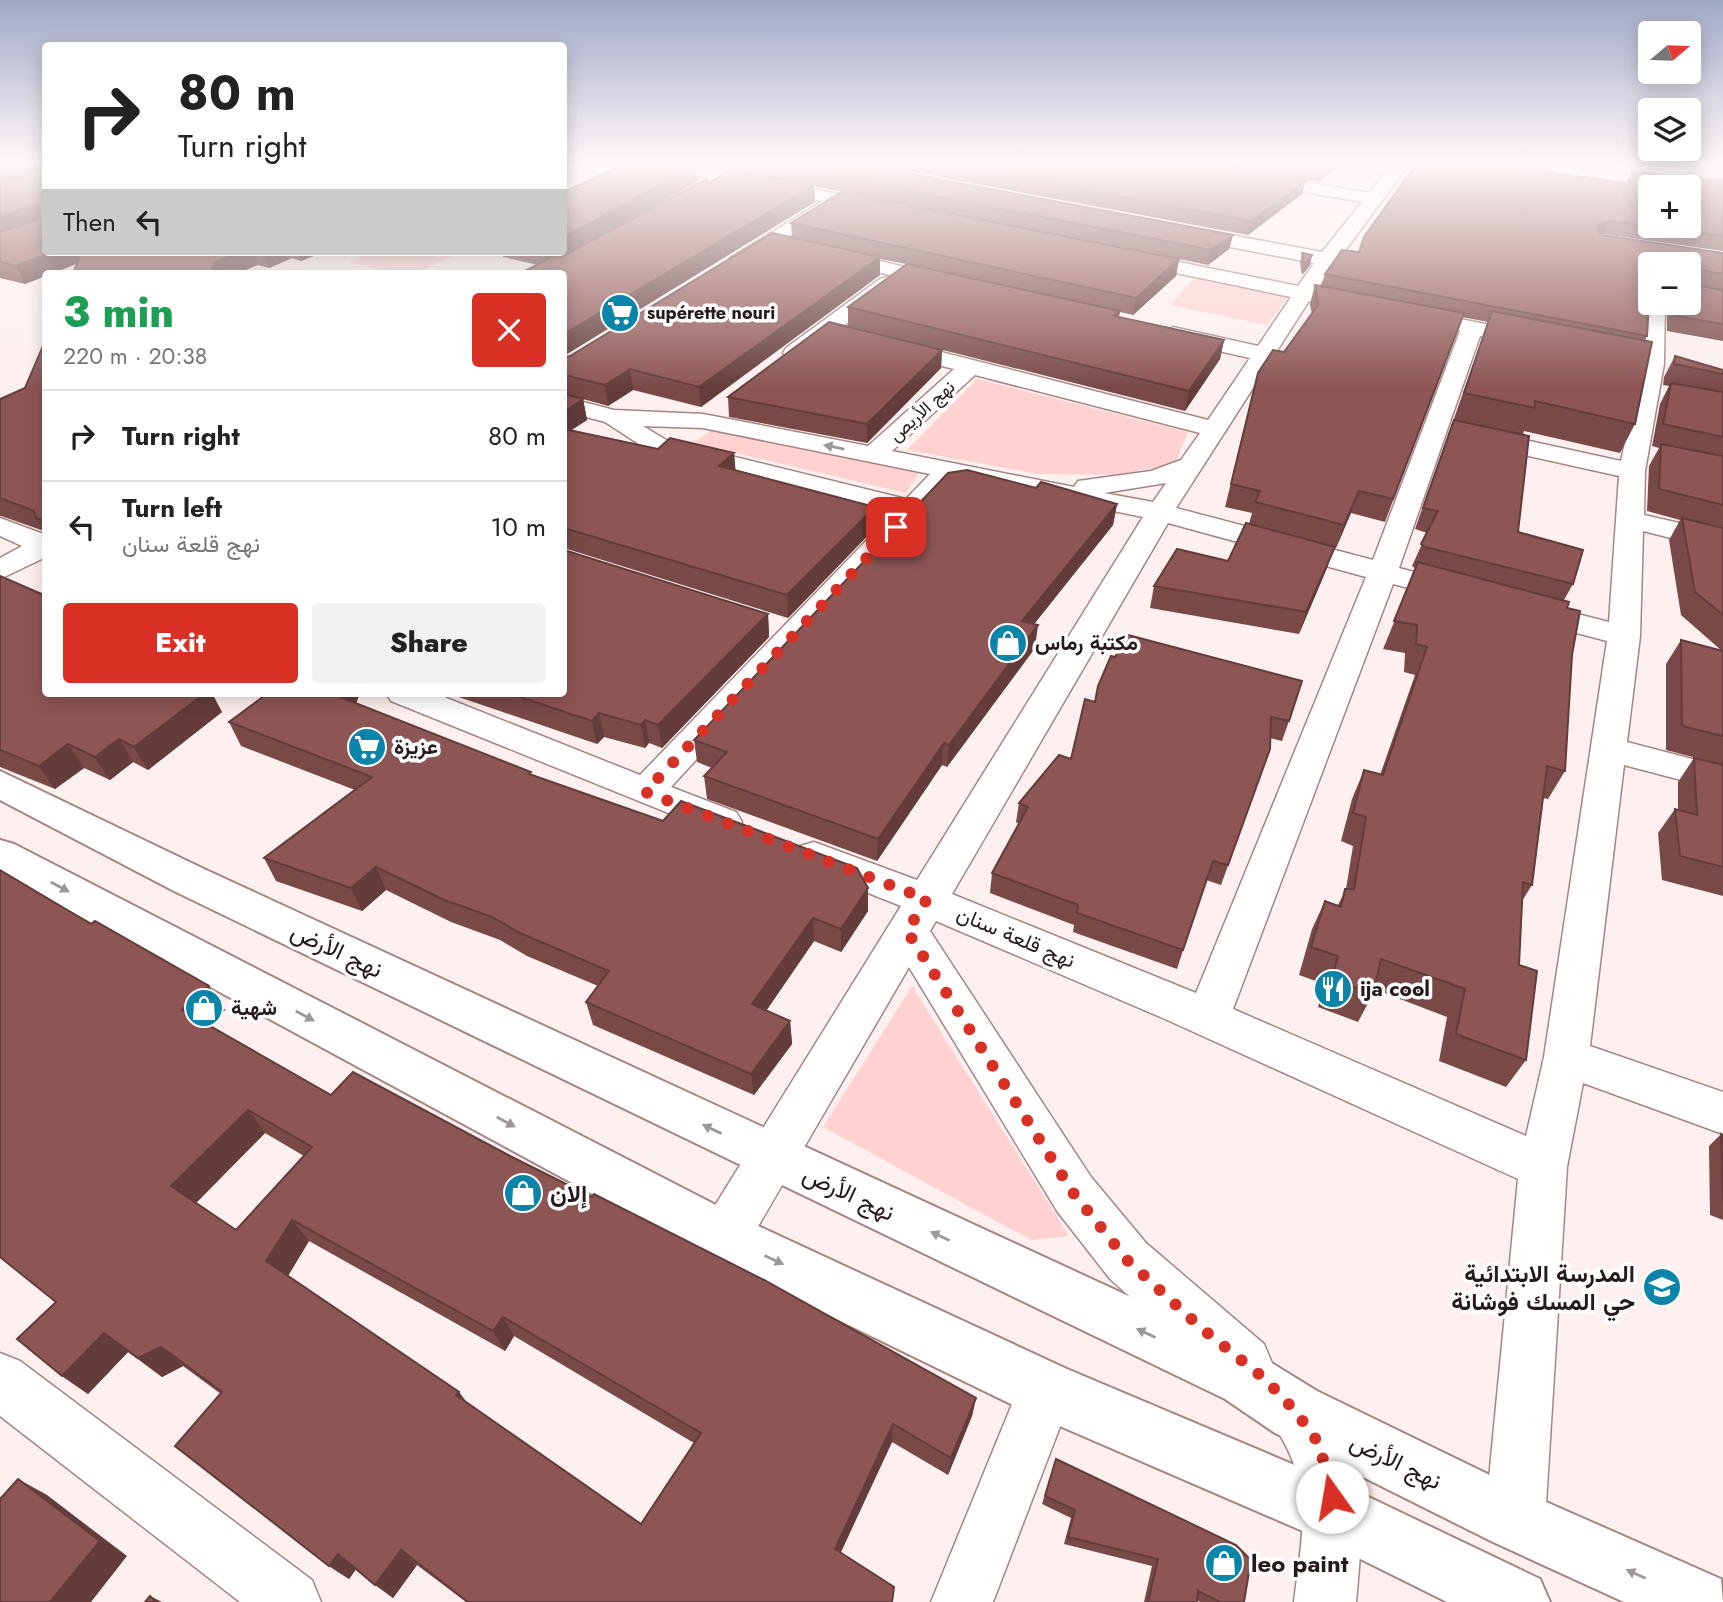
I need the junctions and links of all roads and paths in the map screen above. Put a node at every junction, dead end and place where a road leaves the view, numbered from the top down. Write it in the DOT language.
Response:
graph roads {
  1 [pos="776,238"];
  2 [pos="1210,238"];
  3 [pos="1344,238"];
  4 [pos="769,242"];
  5 [pos="1112,254"];
  6 [pos="1326,260"];
  7 [pos="902,272"];
  8 [pos="716,275"];
  9 [pos="969,287"];
  10 [pos="1304,293"];
  11 [pos="1342,301"];
  12 [pos="1394,311"];
  13 [pos="1654,315"];
  14 [pos="1472,327"];
  15 [pos="825,329"];
  16 [pos="1156,330"];
  17 [pos="852,336"];
  18 [pos="878,343"];
  19 [pos="1549,343"];
  20 [pos="1264,354"];
  21 [pos="781,363"];
  22 [pos="971,366"];
  23 [pos="726,404"];
  24 [pos="567,405"];
  25 [pos="613,417"];
  26 [pos="704,421"];
  27 [pos="1215,429"];
  28 [pos="1435,429"];
  29 [pos="873,455"];
  30 [pos="1642,460"];
  31 [pos="1191,465"];
  32 [pos="949,470"];
  33 [pos="1044,488"];
  34 [pos="913,509"];
  35 [pos="1160,512"];
  36 [pos="1631,520"];
  37 [pos="0,526"];
  38 [pos="1723,542"];
  39 [pos="42,545"];
  40 [pos="42,548"];
  41 [pos="0,570"];
  42 [pos="1383,572"];
  43 [pos="1624,636"];
  44 [pos="413,697"];
  45 [pos="1608,749"];
  46 [pos="1723,779"];
  47 [pos="0,784"];
  48 [pos="645,792"];
  49 [pos="0,855"];
  50 [pos="917,915"];
  51 [pos="1208,1017"];
  52 [pos="1566,1057"];
  53 [pos="1723,1113"];
  54 [pos="773,1158"];
  55 [pos="1544,1167"];
  56 [pos="724,1237"];
  57 [pos="0,1381"];
  58 [pos="1046,1390"];
  59 [pos="1296,1412"];
  60 [pos="1334,1513"];
  61 [pos="1516,1520"];
  62 [pos="290,1602"];
  63 [pos="962,1602"];
  64 [pos="1325,1602"];
  65 [pos="1517,1602"];
  66 [pos="1698,1602"];
  1 -- 4 [label="street"];
  2 -- 6 [label="street"];
  3 -- 6 [label="street"];
  4 -- 7 [label="street"];
  4 -- 8 [label="street"];
  5 -- 10 [label="street"];
  6 -- 10 [label="street"];
  7 -- 9 [label="street"];
  7 -- 15 [label="street"];
  10 -- 11 [label="street"];
  10 -- 20 [label="street"];
  12 -- 14 [label="street"];
  13 -- 30 [label="street"];
  14 -- 19 [label="street"];
  14 -- 28 [label="street"];
  15 -- 17 [label="street"];
  15 -- 21 [label="street"];
  16 -- 20 [label="street"];
  18 -- 22 [label="street"];
  20 -- 27 [label="street"];
  22 -- 27 [label="street"];
  22 -- 29 [label="street, نهج الأريص"];
  23 -- 26 [label="street"];
  24 -- 25 [label="street"];
  25 -- 26 [label="street"];
  25 -- 34 [label="street"];
  29 -- 26 [label="street, one-way"];
  27 -- 31 [label="street"];
  28 -- 30 [label="street"];
  28 -- 42 [label="street"];
  29 -- 32 [label="street"];
  30 -- 36 [label="street"];
  31 -- 33 [label="street"];
  31 -- 35 [label="street"];
  32 -- 33 [label="street"];
  32 -- 34 [label="street"];
  33 -- 35 [label="street"];
  34 -- 48 [label="street"];
  35 -- 42 [label="street"];
  35 -- 50 [label="street"];
  36 -- 38 [label="street"];
  36 -- 43 [label="street"];
  37 -- 39 [label="street"];
  40 -- 41 [label="street"];
  42 -- 43 [label="street"];
  42 -- 51 [label="street"];
  43 -- 45 [label="street"];
  44 -- 48 [label="street, نهج قلعة سنان"];
  45 -- 46 [label="street"];
  45 -- 52 [label="street"];
  54 -- 47 [label="street, نهج الأرض, one-way"];
  48 -- 50 [label="street, نهج قلعة سنان"];
  49 -- 56 [label="street, one-way"];
  50 -- 51 [label="street, نهج قلعة سنان"];
  50 -- 54 [label="street"];
  50 -- 59 [label="street"];
  51 -- 55 [label="street, نهج قلعة سنان"];
  52 -- 53 [label="street"];
  52 -- 55 [label="street"];
  54 -- 56 [label="street"];
  59 -- 54 [label="street, نهج الأرض, one-way"];
  55 -- 61 [label="street"];
  56 -- 58 [label="street, one-way"];
  57 -- 62 [label="street"];
  58 -- 60 [label="street"];
  58 -- 63 [label="street"];
  59 -- 60 [label="street"];
  59 -- 61 [label="street, نهج الأرض"];
  60 -- 64 [label="street"];
  60 -- 65 [label="street"];
  66 -- 61 [label="street, نهج الأرض, one-way"];
}
